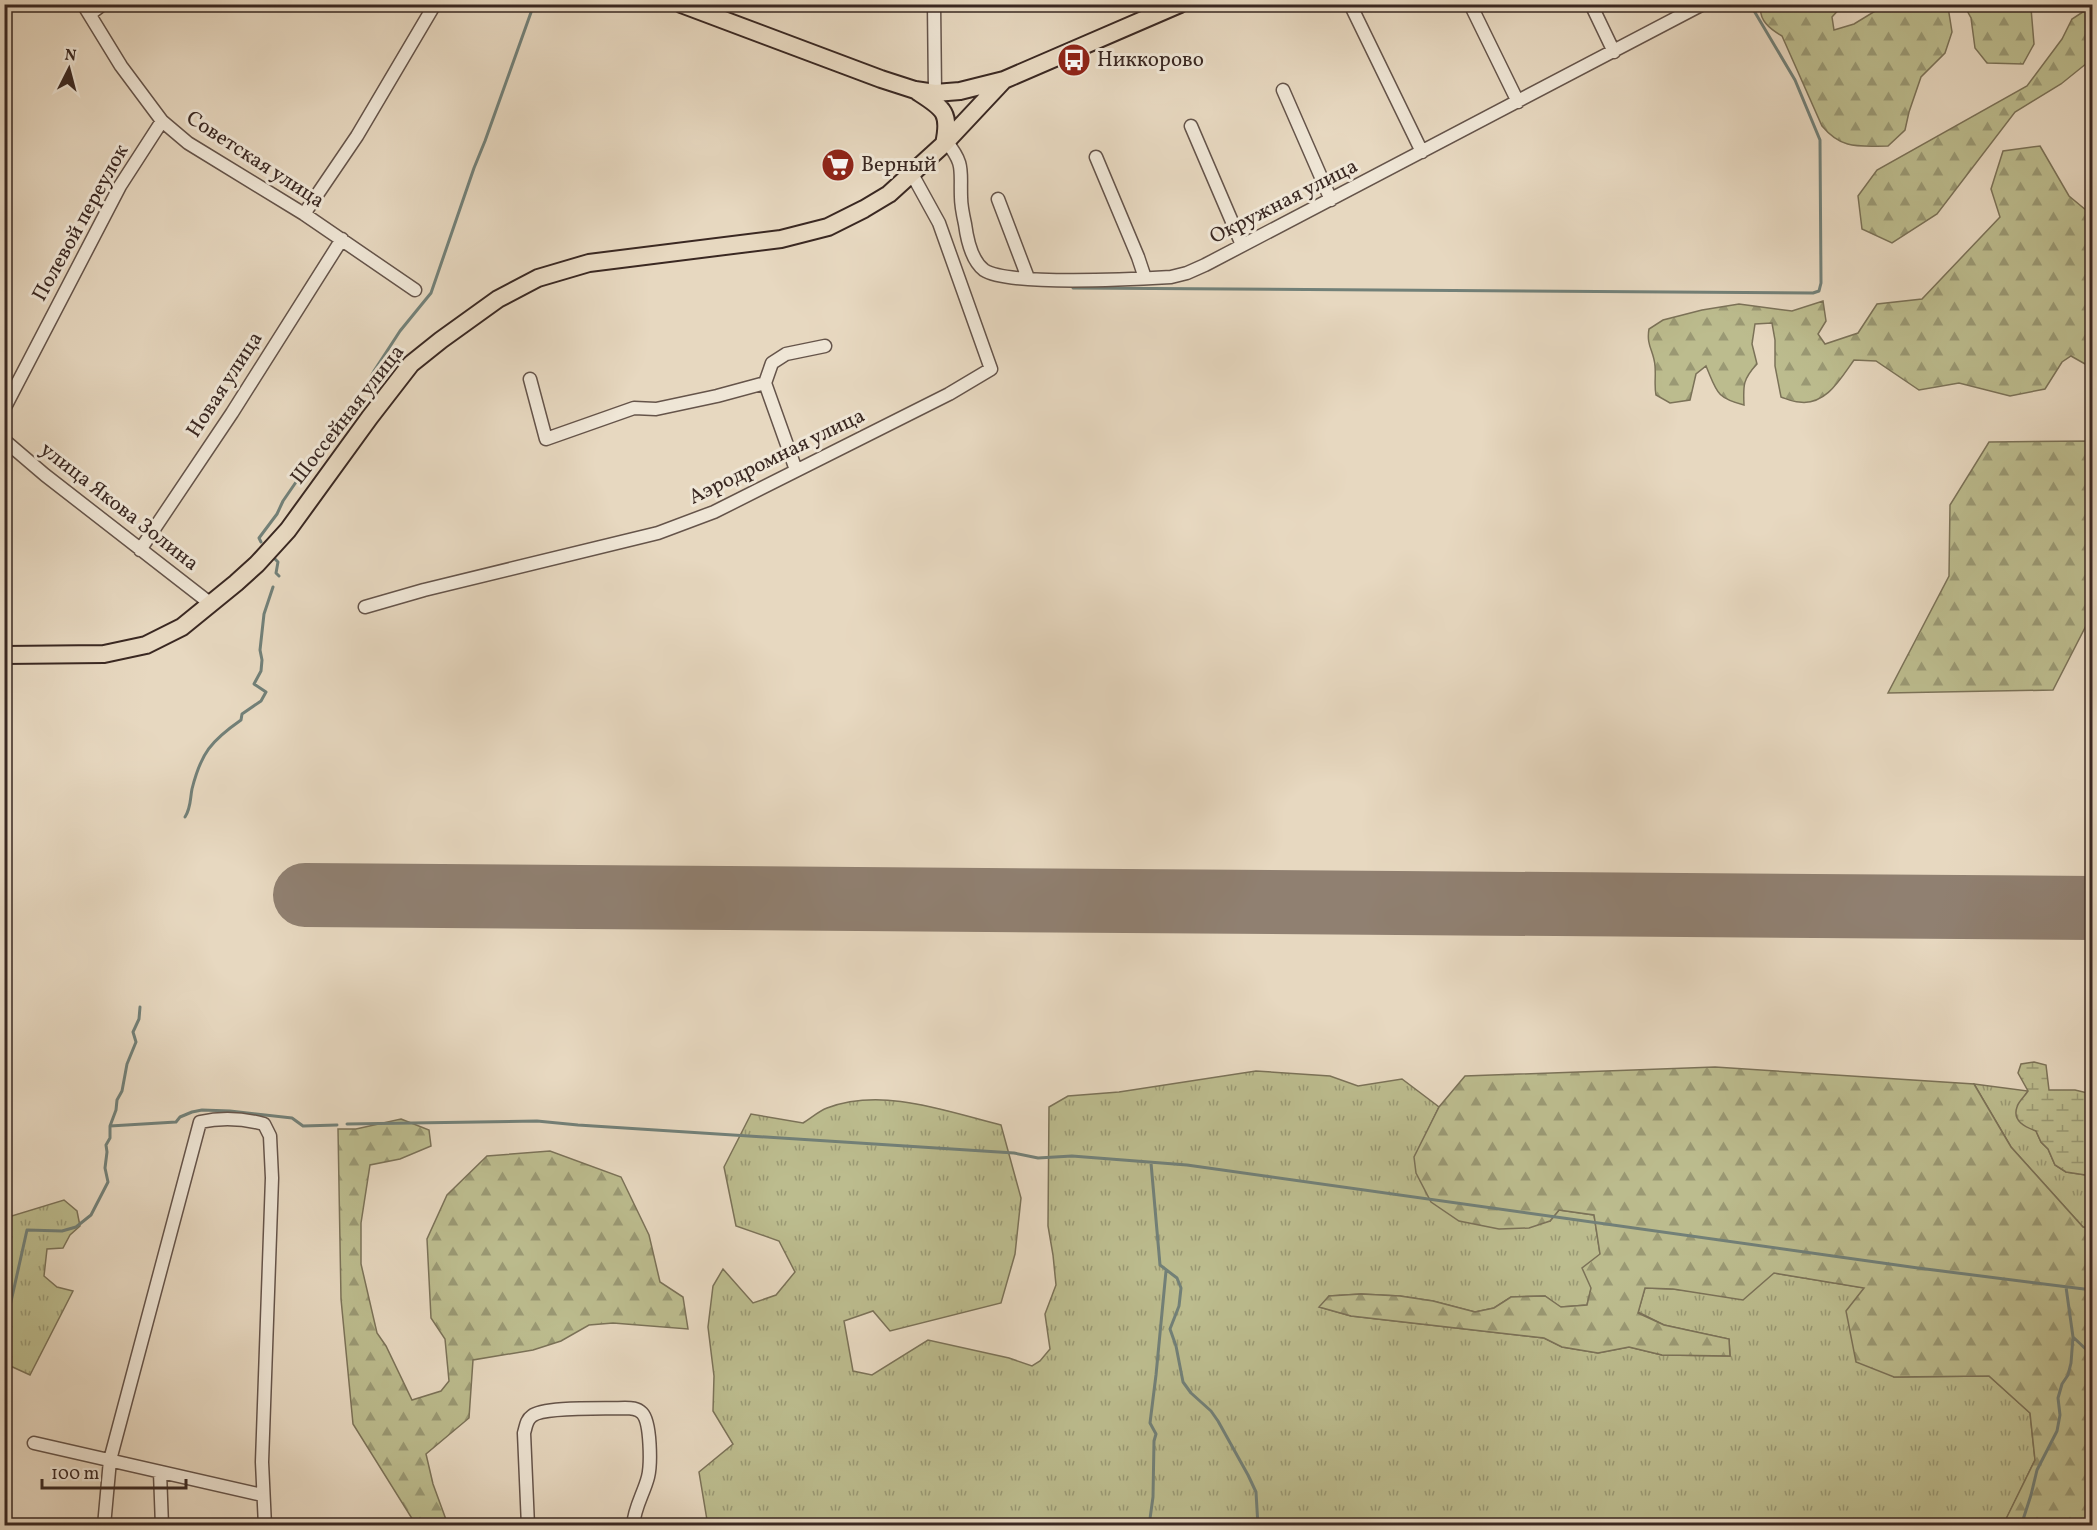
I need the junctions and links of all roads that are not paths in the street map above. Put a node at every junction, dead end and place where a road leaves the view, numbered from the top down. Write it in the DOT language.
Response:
graph roads {
  1 [pos="103,4"];
  2 [pos="435,4"];
  3 [pos="681,4"];
  4 [pos="933,4"];
  5 [pos="1180,4"];
  6 [pos="1350,4"];
  7 [pos="1470,4"];
  8 [pos="1591,4"];
  9 [pos="1703,4"];
  10 [pos="87,10"];
  11 [pos="1614,52"];
  12 [pos="1004,80"];
  13 [pos="915,90"];
  14 [pos="1283,90"];
  15 [pos="935,93"];
  16 [pos="1518,102"];
  17 [pos="162,121"];
  18 [pos="1191,126"];
  19 [pos="945,143"];
  20 [pos="1422,152"];
  21 [pos="1096,158"];
  22 [pos="912,174"];
  23 [pos="998,199"];
  24 [pos="1331,200"];
  25 [pos="304,214"];
  26 [pos="342,239"];
  27 [pos="1242,244"];
  28 [pos="1028,278"];
  29 [pos="1145,278"];
  30 [pos="415,290"];
  31 [pos="825,346"];
  32 [pos="530,379"];
  33 [pos="765,383"];
  34 [pos="4,409"];
  35 [pos="4,440"];
  36 [pos="795,470"];
  37 [pos="140,550"];
  38 [pos="211,604"];
  39 [pos="365,607"];
  40 [pos="4,655"];
  41 [pos="34,1443"];
  42 [pos="110,1460"];
  43 [pos="160,1472"];
  44 [pos="262,1495"];
  45 [pos="104,1526"];
  46 [pos="162,1526"];
  47 [pos="265,1526"];
  48 [pos="528,1526"];
  49 [pos="633,1526"];
  1 -- 10 [label="street"];
  2 -- 25 [label="street"];
  3 -- 13 [label="main road"];
  4 -- 15 [label="street"];
  5 -- 12 [label="main road"];
  6 -- 20 [label="street"];
  7 -- 16 [label="street"];
  8 -- 11 [label="street"];
  9 -- 11 [label="street, Окружная улица"];
  10 -- 17 [label="street, Советская улица"];
  11 -- 16 [label="street, Окружная улица"];
  12 -- 15 [label="main road"];
  12 -- 19 [label="main road, Шоссейная улица"];
  13 -- 15 [label="main road"];
  13 -- 19 [label="main road"];
  14 -- 24 [label="street"];
  16 -- 20 [label="street, Окружная улица"];
  17 -- 25 [label="street, Советская улица"];
  17 -- 34 [label="street, Полевой переулок"];
  18 -- 27 [label="street"];
  19 -- 22 [label="main road, Шоссейная улица"];
  19 -- 28 [label="street, Окружная улица"];
  20 -- 24 [label="street, Окружная улица"];
  21 -- 29 [label="street"];
  22 -- 36 [label="street, Аэродромная улица"];
  22 -- 38 [label="main road, Шоссейная улица"];
  23 -- 28 [label="street"];
  24 -- 27 [label="street, Окружная улица"];
  25 -- 26 [label="street, Советская улица"];
  26 -- 30 [label="street, Советская улица"];
  26 -- 37 [label="street, Новая улица"];
  27 -- 29 [label="street, Окружная улица"];
  28 -- 29 [label="street, Окружная улица"];
  31 -- 33 [label="street"];
  32 -- 33 [label="street"];
  33 -- 36 [label="street"];
  35 -- 37 [label="street, улица Якова Золина"];
  36 -- 39 [label="street, Аэродромная улица"];
  37 -- 38 [label="street, улица Якова Золина"];
  38 -- 40 [label="main road, Шоссейная улица"];
  41 -- 42 [label="street"];
  42 -- 43 [label="street"];
  42 -- 44 [label="street"];
  42 -- 45 [label="street"];
  43 -- 44 [label="street"];
  43 -- 46 [label="street"];
  44 -- 47 [label="street"];
  48 -- 49 [label="street"];
}
